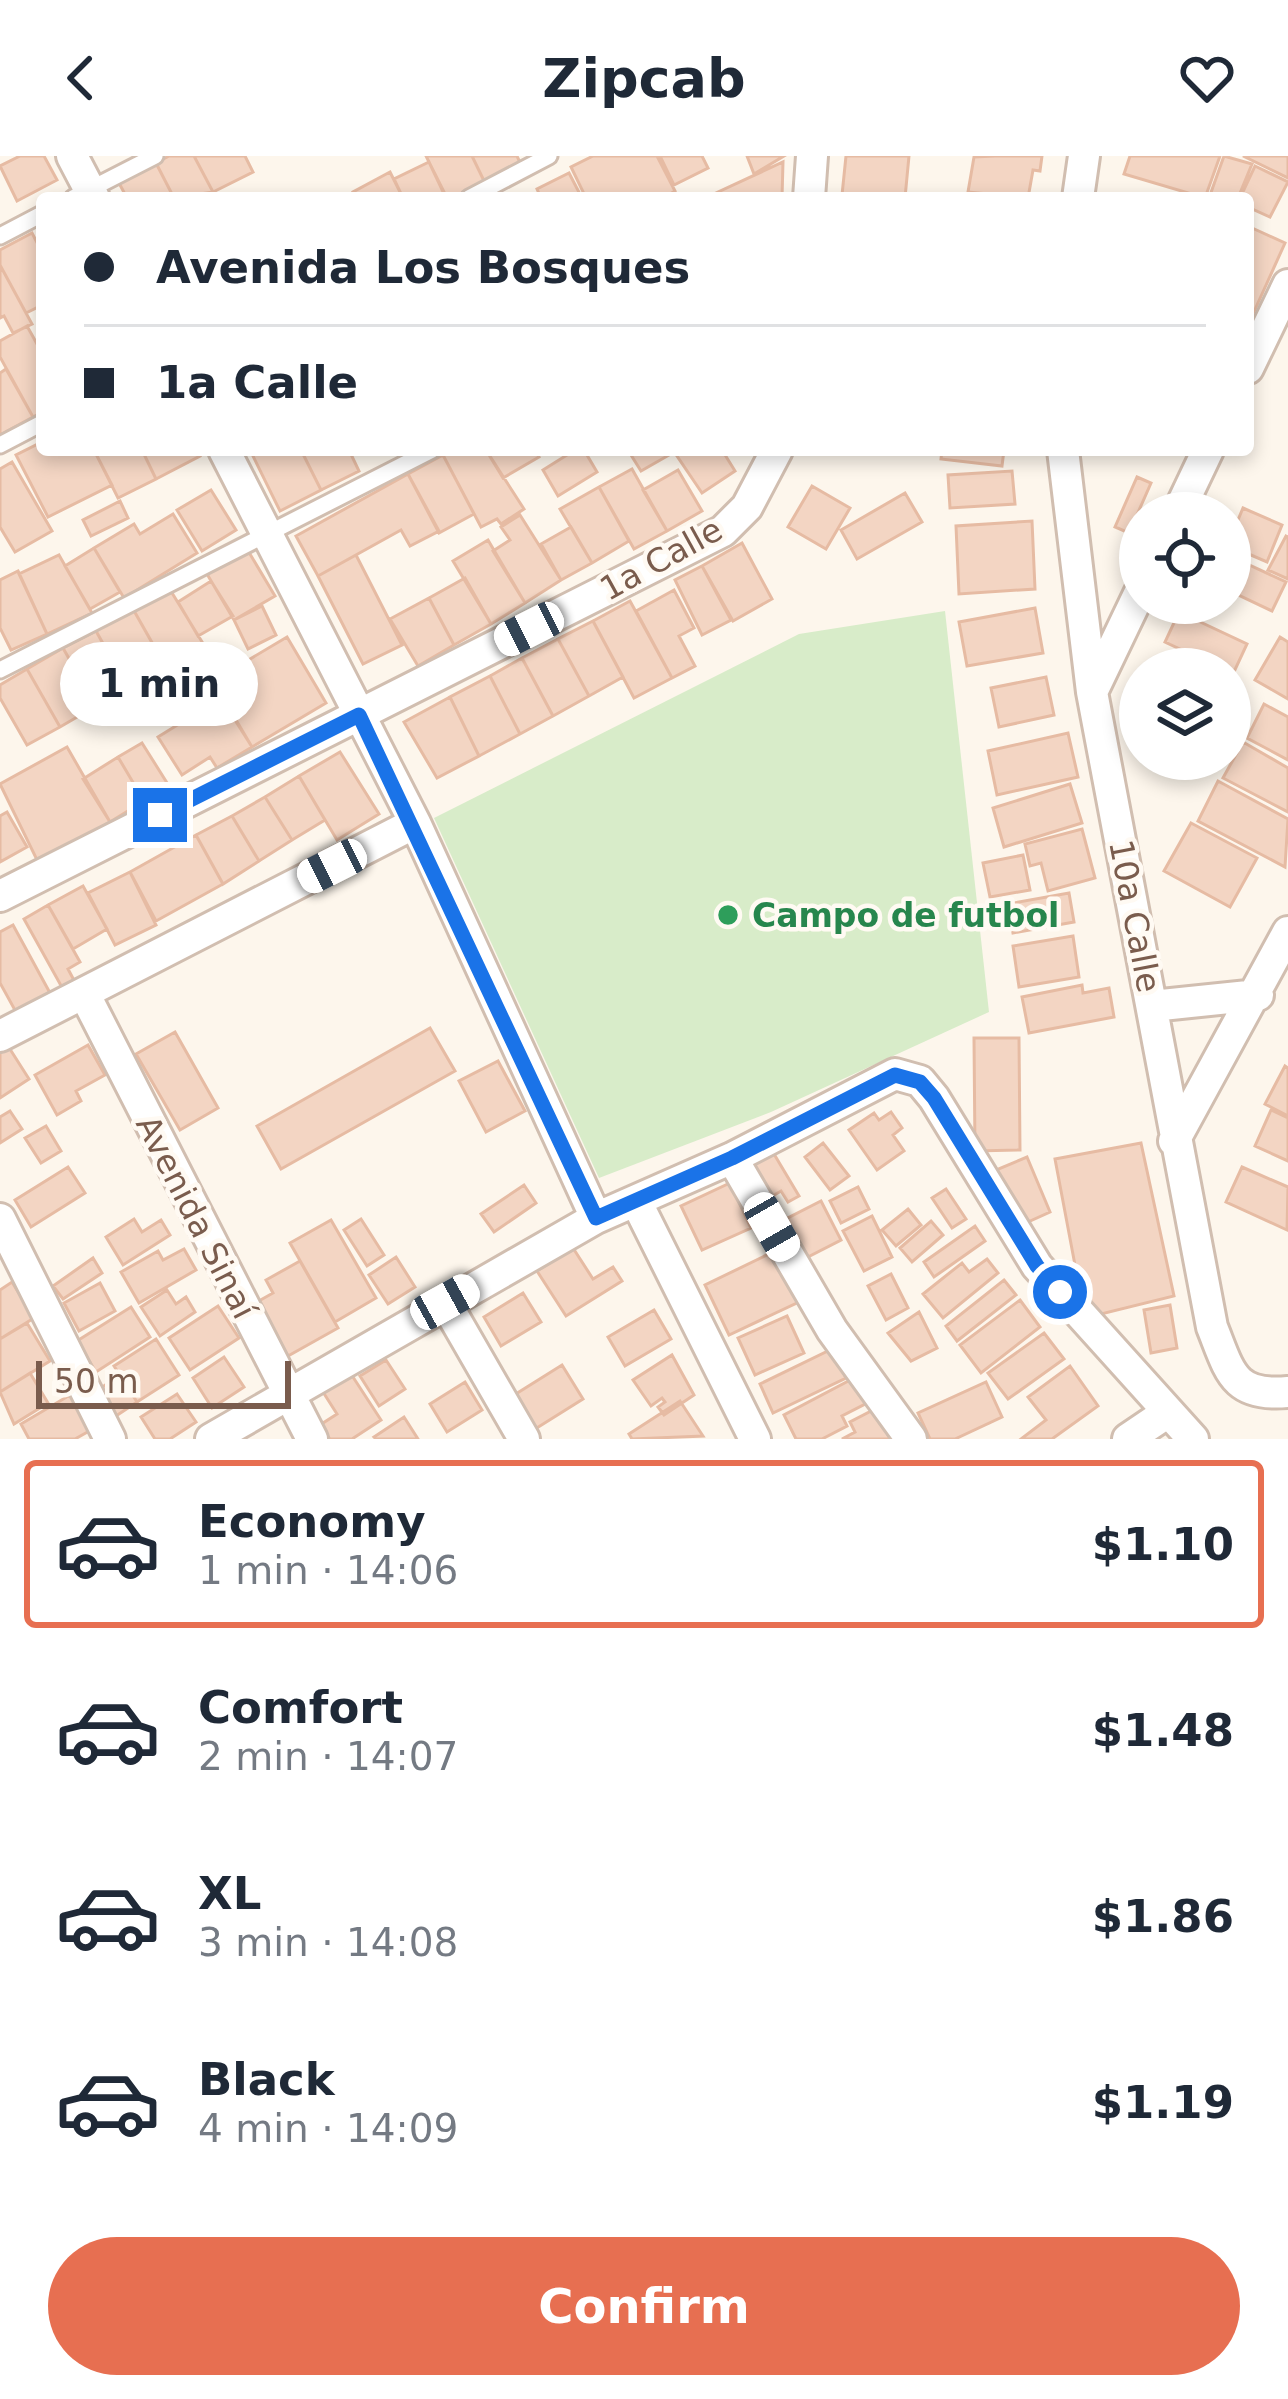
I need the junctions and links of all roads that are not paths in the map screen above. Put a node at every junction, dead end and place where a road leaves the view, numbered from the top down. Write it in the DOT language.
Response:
graph roads {
  1 [pos="72,156"];
  2 [pos="155,156"];
  3 [pos="549,156"];
  4 [pos="812,156"];
  5 [pos="1084,156"];
  6 [pos="85,192"];
  7 [pos="91,192"];
  8 [pos="481,192"];
  9 [pos="809,192"];
  10 [pos="1079,192"];
  11 [pos="36,217"];
  12 [pos="0,236"];
  13 [pos="1288,285"];
  14 [pos="1254,356"];
  15 [pos="36,426"];
  16 [pos="0,445"];
  17 [pos="227,456"];
  18 [pos="420,456"];
  19 [pos="774,456"];
  20 [pos="1064,456"];
  21 [pos="1205,456"];
  22 [pos="1188,492"];
  23 [pos="268,534"];
  24 [pos="1125,624"];
  25 [pos="0,670"];
  26 [pos="1092,692"];
  27 [pos="359,715"];
  28 [pos="415,823"];
  29 [pos="0,896"];
  30 [pos="1288,932"];
  31 [pos="84,993"];
  32 [pos="1258,995"];
  33 [pos="1152,1006"];
  34 [pos="0,1036"];
  35 [pos="1174,1141"];
  36 [pos="732,1158"];
  37 [pos="636,1201"];
  38 [pos="596,1218"];
  39 [pos="0,1219"];
  40 [pos="445,1302"];
  41 [pos="1288,1391"];
  42 [pos="286,1396"];
  43 [pos="1165,1414"];
  44 [pos="110,1439"];
  45 [pos="211,1439"];
  46 [pos="312,1439"];
  47 [pos="524,1439"];
  48 [pos="755,1439"];
  49 [pos="910,1439"];
  50 [pos="1128,1439"];
  51 [pos="1193,1439"];
  1 -- 6 [label="street"];
  2 -- 7 [label="lane"];
  3 -- 8 [label="lane"];
  4 -- 9 [label="street"];
  5 -- 10 [label="street"];
  11 -- 12 [label="lane"];
  13 -- 14 [label="street"];
  15 -- 16 [label="lane"];
  17 -- 23 [label="street"];
  18 -- 23 [label="lane"];
  19 -- 27 [label="street, 1a Calle"];
  20 -- 26 [label="street, 10a Calle"];
  21 -- 22 [label="street"];
  23 -- 25 [label="lane"];
  23 -- 27 [label="street"];
  24 -- 26 [label="street"];
  26 -- 33 [label="street, 10a Calle"];
  27 -- 28 [label="street"];
  27 -- 29 [label="street, 1a Calle"];
  28 -- 31 [label="street"];
  28 -- 38 [label="street"];
  30 -- 32 [label="street"];
  31 -- 34 [label="street"];
  31 -- 42 [label="street, Avenida Sinaí"];
  32 -- 33 [label="street"];
  32 -- 35 [label="street"];
  33 -- 35 [label="street, 10a Calle"];
  35 -- 41 [label="street, 10a Calle"];
  36 -- 37 [label="street"];
  36 -- 43 [label="street"];
  36 -- 49 [label="street"];
  37 -- 38 [label="street"];
  37 -- 48 [label="street"];
  38 -- 40 [label="street"];
  39 -- 44 [label="street"];
  40 -- 42 [label="street"];
  40 -- 47 [label="street"];
  42 -- 45 [label="street"];
  42 -- 46 [label="street, Avenida Sinaí"];
  43 -- 50 [label="street"];
  43 -- 51 [label="street"];
}
